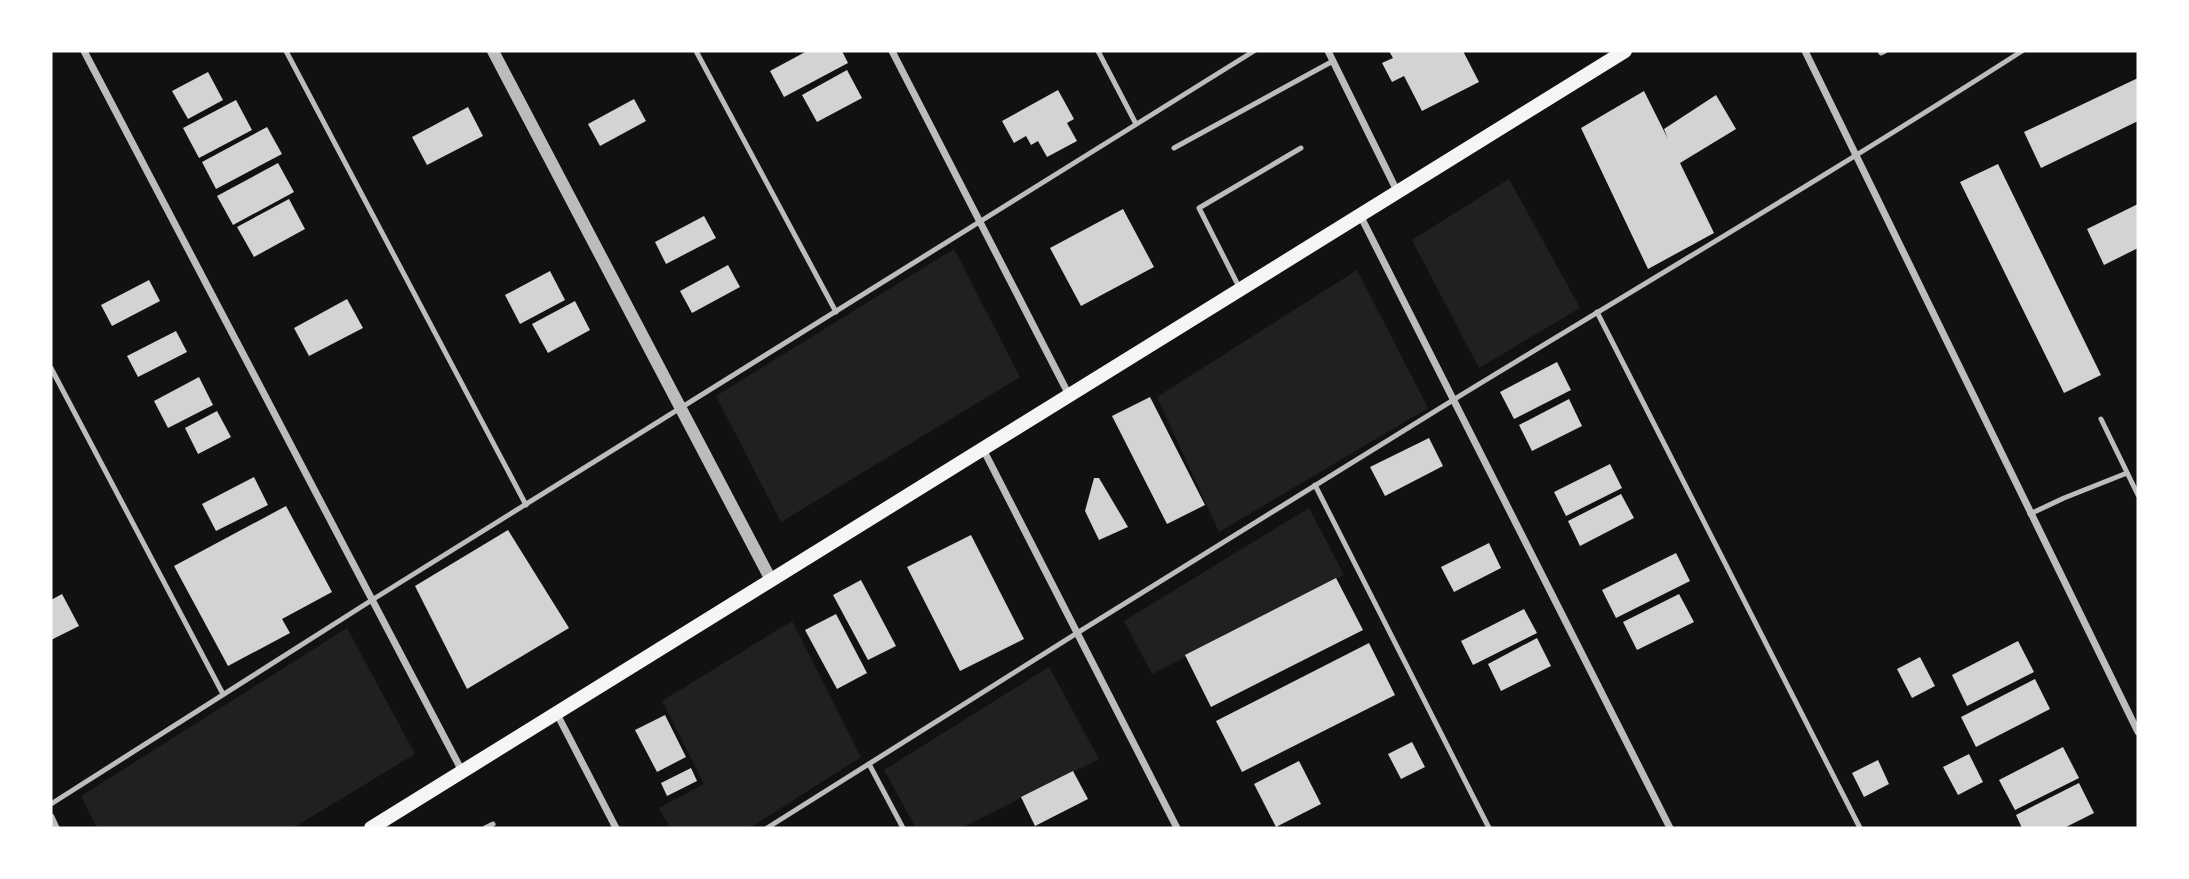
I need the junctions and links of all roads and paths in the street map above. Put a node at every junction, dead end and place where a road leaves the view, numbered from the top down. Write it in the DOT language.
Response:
graph roads {
  1 [pos="84,51"];
  2 [pos="286,51"];
  3 [pos="493,51"];
  4 [pos="696,51"];
  5 [pos="892,51"];
  6 [pos="1098,51"];
  7 [pos="1254,51"];
  8 [pos="1328,51"];
  9 [pos="1625,51"];
  10 [pos="1805,51"];
  11 [pos="2022,51"];
  12 [pos="1333,61"];
  13 [pos="1136,124"];
  14 [pos="1174,148"];
  15 [pos="1301,148"];
  16 [pos="1856,155"];
  17 [pos="1397,191"];
  18 [pos="1360,215"];
  19 [pos="980,222"];
  20 [pos="1241,289"];
  21 [pos="836,312"];
  22 [pos="1597,312"];
  23 [pos="51,368"];
  24 [pos="1070,395"];
  25 [pos="1453,400"];
  26 [pos="681,409"];
  27 [pos="2101,419"];
  28 [pos="983,449"];
  29 [pos="2127,473"];
  30 [pos="1315,485"];
  31 [pos="2138,495"];
  32 [pos="526,505"];
  33 [pos="2031,514"];
  34 [pos="771,580"];
  35 [pos="372,600"];
  36 [pos="1077,632"];
  37 [pos="223,694"];
  38 [pos="557,713"];
  39 [pos="2138,732"];
  40 [pos="869,764"];
  41 [pos="462,771"];
  42 [pos="51,804"];
  43 [pos="51,817"];
  44 [pos="493,824"];
  45 [pos="56,828"];
  46 [pos="371,828"];
  47 [pos="485,828"];
  48 [pos="616,828"];
  49 [pos="767,828"];
  50 [pos="902,828"];
  51 [pos="1177,828"];
  52 [pos="1489,828"];
  53 [pos="1670,828"];
  54 [pos="1860,828"];
  1 -- 35 [label="street"];
  2 -- 32 [label="lane"];
  3 -- 26 [label="street"];
  4 -- 21 [label="lane"];
  5 -- 19 [label="street"];
  6 -- 13 [label="lane"];
  7 -- 13 [label="lane"];
  8 -- 12 [label="street"];
  9 -- 17 [label="main road"];
  10 -- 16 [label="street"];
  11 -- 16 [label="lane"];
  12 -- 14 [label="lane"];
  12 -- 17 [label="street"];
  13 -- 19 [label="lane"];
  15 -- 20 [label="lane"];
  16 -- 22 [label="lane"];
  16 -- 33 [label="street"];
  17 -- 18 [label="main road"];
  18 -- 20 [label="main road"];
  18 -- 25 [label="street"];
  19 -- 21 [label="lane"];
  19 -- 24 [label="street"];
  20 -- 24 [label="main road"];
  21 -- 26 [label="lane"];
  22 -- 25 [label="lane"];
  22 -- 54 [label="lane"];
  23 -- 37 [label="lane"];
  24 -- 28 [label="main road"];
  25 -- 30 [label="lane"];
  25 -- 53 [label="street"];
  26 -- 32 [label="lane"];
  26 -- 34 [label="street"];
  27 -- 29 [label="lane"];
  28 -- 34 [label="main road"];
  28 -- 36 [label="street"];
  29 -- 31 [label="lane"];
  29 -- 33 [label="lane"];
  30 -- 36 [label="lane"];
  30 -- 52 [label="lane"];
  32 -- 35 [label="lane"];
  33 -- 39 [label="street"];
  34 -- 38 [label="main road"];
  35 -- 37 [label="lane"];
  35 -- 41 [label="street"];
  36 -- 40 [label="lane"];
  36 -- 51 [label="street"];
  37 -- 42 [label="lane"];
  38 -- 41 [label="main road"];
  38 -- 48 [label="street"];
  40 -- 49 [label="lane"];
  40 -- 50 [label="lane"];
  41 -- 46 [label="main road"];
  43 -- 45 [label="street"];
  44 -- 47 [label="lane"];
}
